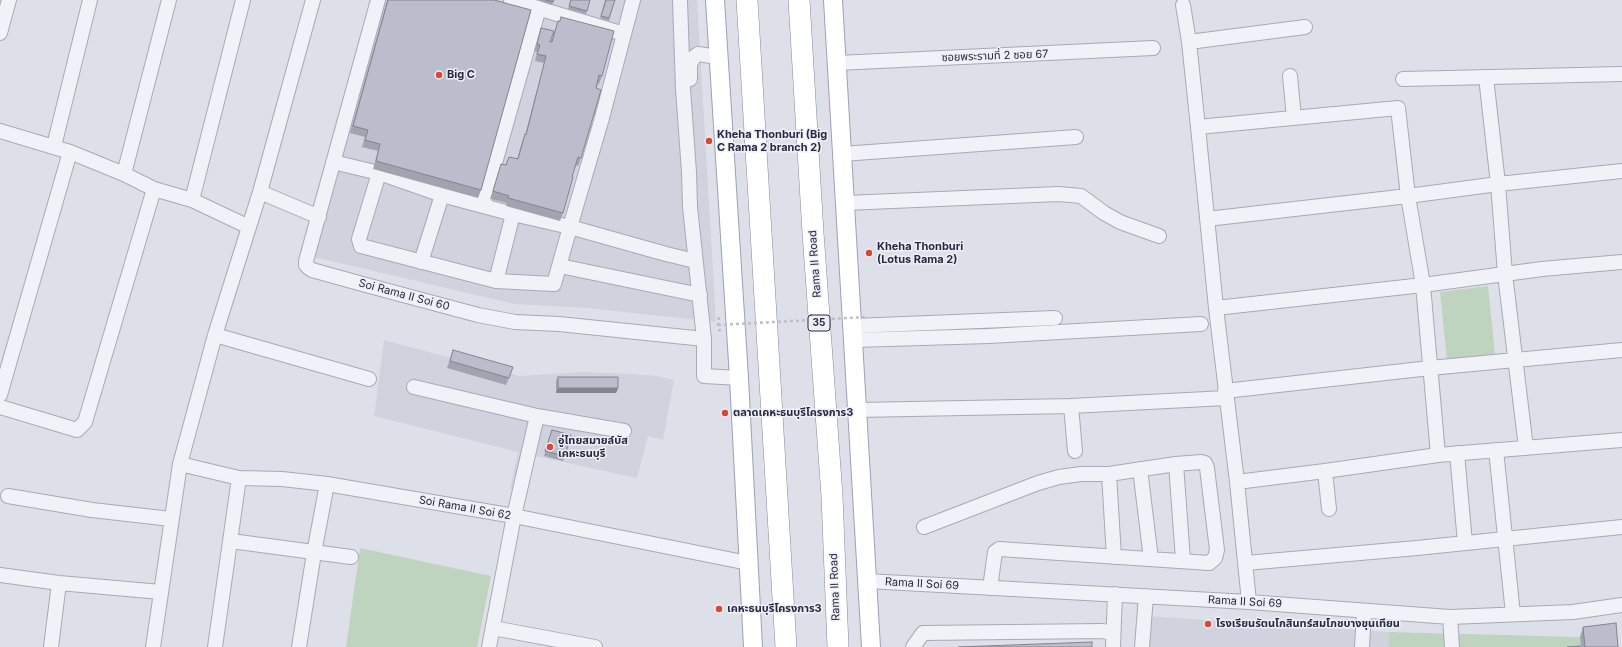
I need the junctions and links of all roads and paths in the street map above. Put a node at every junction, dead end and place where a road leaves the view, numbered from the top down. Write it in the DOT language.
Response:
graph roads {
  1 [pos="9,0"];
  2 [pos="90,0"];
  3 [pos="169,0"];
  4 [pos="243,0"];
  5 [pos="313,0"];
  6 [pos="378,0"];
  7 [pos="510,0"];
  8 [pos="633,0"];
  9 [pos="680,0"];
  10 [pos="715,0"];
  11 [pos="747,0"];
  12 [pos="799,0"];
  13 [pos="833,0"];
  14 [pos="1183,5"];
  15 [pos="539,8"];
  16 [pos="1305,27"];
  17 [pos="0,33"];
  18 [pos="624,34"];
  19 [pos="1189,42"];
  20 [pos="1153,48"];
  21 [pos="718,57"];
  22 [pos="837,63"];
  23 [pos="1622,74"];
  24 [pos="1290,76"];
  25 [pos="1486,77"];
  26 [pos="1402,79"];
  27 [pos="1294,118"];
  28 [pos="1198,127"];
  29 [pos="0,130"];
  30 [pos="686,130"];
  31 [pos="1076,137"];
  32 [pos="54,146"];
  33 [pos="70,152"];
  34 [pos="842,154"];
  35 [pos="333,162"];
  36 [pos="1622,171"];
  37 [pos="379,173"];
  38 [pos="124,174"];
  39 [pos="1498,184"];
  40 [pos="154,189"];
  41 [pos="260,192"];
  42 [pos="442,195"];
  43 [pos="1408,196"];
  44 [pos="192,200"];
  45 [pos="844,203"];
  46 [pos="483,206"];
  47 [pos="513,214"];
  48 [pos="319,217"];
  49 [pos="1207,219"];
  50 [pos="249,227"];
  51 [pos="570,227"];
  52 [pos="1160,236"];
  53 [pos="695,261"];
  54 [pos="421,262"];
  55 [pos="1622,262"];
  56 [pos="560,266"];
  57 [pos="1505,274"];
  58 [pos="496,281"];
  59 [pos="1422,284"];
  60 [pos="700,295"];
  61 [pos="1216,308"];
  62 [pos="1055,318"];
  63 [pos="1201,324"];
  64 [pos="718,325"];
  65 [pos="857,328"];
  66 [pos="215,335"];
  67 [pos="704,338"];
  68 [pos="1622,350"];
  69 [pos="1515,360"];
  70 [pos="1430,368"];
  71 [pos="739,378"];
  72 [pos="369,379"];
  73 [pos="414,387"];
  74 [pos="1226,394"];
  75 [pos="0,395"];
  76 [pos="1071,406"];
  77 [pos="0,407"];
  78 [pos="858,410"];
  79 [pos="537,416"];
  80 [pos="624,431"];
  81 [pos="1622,440"];
  82 [pos="1526,448"];
  83 [pos="1496,450"];
  84 [pos="1075,451"];
  85 [pos="1457,453"];
  86 [pos="1438,455"];
  87 [pos="180,464"];
  88 [pos="1176,464"];
  89 [pos="1140,469"];
  90 [pos="1325,471"];
  91 [pos="1109,474"];
  92 [pos="239,478"];
  93 [pos="1237,482"];
  94 [pos="327,484"];
  95 [pos="8,496"];
  96 [pos="1329,509"];
  97 [pos="514,516"];
  98 [pos="171,519"];
  99 [pos="924,527"];
  100 [pos="1622,527"];
  101 [pos="1505,540"];
  102 [pos="231,541"];
  103 [pos="1465,543"];
  104 [pos="314,553"];
  105 [pos="351,557"];
  106 [pos="1114,557"];
  107 [pos="1151,559"];
  108 [pos="1183,560"];
  109 [pos="748,563"];
  110 [pos="1246,563"];
  111 [pos="0,575"];
  112 [pos="868,581"];
  113 [pos="59,584"];
  114 [pos="990,588"];
  115 [pos="162,592"];
  116 [pos="1115,594"];
  117 [pos="1146,596"];
  118 [pos="1249,602"];
  119 [pos="1622,605"];
  120 [pos="1364,612"];
  121 [pos="1513,614"];
  122 [pos="1450,617"];
  123 [pos="493,628"];
  124 [pos="1113,640"];
  125 [pos="51,647"];
  126 [pos="153,647"];
  127 [pos="215,647"];
  128 [pos="299,647"];
  129 [pos="489,647"];
  130 [pos="595,647"];
  131 [pos="753,647"];
  132 [pos="786,647"];
  133 [pos="838,647"];
  134 [pos="871,647"];
  135 [pos="912,647"];
  136 [pos="1142,647"];
  137 [pos="1362,647"];
  138 [pos="1452,647"];
  1 -- 17 [label="street"];
  2 -- 32 [label="street"];
  3 -- 38 [label="street"];
  4 -- 44 [label="street"];
  5 -- 41 [label="street"];
  6 -- 35 [label="street, Soi Rama II Soi 60"];
  7 -- 15 [label="street"];
  8 -- 18 [label="street"];
  9 -- 30 [label="street"];
  10 -- 21 [label="main road"];
  11 -- 132 [label="highway"];
  12 -- 133 [label="highway, Rama II Road / 35"];
  13 -- 22 [label="main road"];
  14 -- 19 [label="street"];
  15 -- 18 [label="street"];
  15 -- 46 [label="street"];
  16 -- 19 [label="street"];
  18 -- 51 [label="street"];
  19 -- 28 [label="street"];
  20 -- 22 [label="street, ซอยพระรามที่ 2 ซอย 67"];
  21 -- 30 [label="street"];
  21 -- 71 [label="main road"];
  22 -- 34 [label="main road"];
  23 -- 25 [label="street"];
  24 -- 27 [label="street"];
  25 -- 26 [label="street"];
  25 -- 39 [label="street"];
  27 -- 28 [label="street"];
  27 -- 43 [label="street"];
  28 -- 49 [label="street"];
  29 -- 32 [label="street"];
  30 -- 53 [label="street"];
  31 -- 34 [label="street"];
  32 -- 33 [label="street"];
  33 -- 38 [label="street"];
  33 -- 75 [label="street"];
  34 -- 45 [label="main road"];
  35 -- 37 [label="street"];
  35 -- 48 [label="street, Soi Rama II Soi 60"];
  36 -- 39 [label="street"];
  37 -- 42 [label="street"];
  37 -- 54 [label="street"];
  38 -- 40 [label="street"];
  39 -- 43 [label="street"];
  39 -- 57 [label="street"];
  40 -- 44 [label="street"];
  40 -- 77 [label="street"];
  41 -- 48 [label="street"];
  41 -- 50 [label="street"];
  42 -- 46 [label="street"];
  42 -- 54 [label="street"];
  43 -- 49 [label="street"];
  43 -- 59 [label="street"];
  44 -- 50 [label="street"];
  45 -- 52 [label="street"];
  45 -- 65 [label="main road"];
  46 -- 47 [label="street"];
  47 -- 51 [label="street"];
  47 -- 58 [label="street"];
  48 -- 67 [label="street, Soi Rama II Soi 60"];
  49 -- 61 [label="street"];
  50 -- 66 [label="street"];
  51 -- 53 [label="street"];
  51 -- 56 [label="street"];
  53 -- 60 [label="street"];
  54 -- 58 [label="street"];
  55 -- 57 [label="street"];
  56 -- 58 [label="street"];
  56 -- 60 [label="street"];
  57 -- 59 [label="street"];
  57 -- 69 [label="street"];
  59 -- 61 [label="street"];
  59 -- 70 [label="street"];
  60 -- 67 [label="street"];
  61 -- 74 [label="street"];
  62 -- 65 [label="street"];
  63 -- 65 [label="street"];
  64 -- 65 [label="path, bridge"];
  65 -- 78 [label="main road"];
  66 -- 72 [label="street"];
  66 -- 87 [label="street"];
  67 -- 71 [label="street"];
  68 -- 69 [label="street"];
  69 -- 70 [label="street"];
  69 -- 82 [label="street"];
  70 -- 74 [label="street"];
  70 -- 86 [label="street"];
  71 -- 109 [label="main road"];
  73 -- 79 [label="street"];
  74 -- 76 [label="street"];
  74 -- 93 [label="street"];
  76 -- 78 [label="street"];
  76 -- 84 [label="street"];
  78 -- 112 [label="main road"];
  79 -- 80 [label="street"];
  79 -- 97 [label="street"];
  81 -- 82 [label="street"];
  82 -- 83 [label="street"];
  83 -- 85 [label="street"];
  83 -- 101 [label="street"];
  85 -- 86 [label="street"];
  85 -- 103 [label="street"];
  86 -- 90 [label="street"];
  87 -- 92 [label="street, Soi Rama II Soi 62"];
  87 -- 98 [label="street"];
  88 -- 89 [label="street"];
  88 -- 108 [label="street"];
  88 -- 108 [label="street"];
  89 -- 91 [label="street"];
  89 -- 107 [label="street"];
  90 -- 93 [label="street"];
  90 -- 96 [label="street"];
  91 -- 99 [label="street"];
  91 -- 106 [label="street"];
  92 -- 94 [label="street, Soi Rama II Soi 62"];
  92 -- 102 [label="street"];
  93 -- 110 [label="street"];
  94 -- 97 [label="street, Soi Rama II Soi 62"];
  94 -- 104 [label="street"];
  95 -- 98 [label="street"];
  97 -- 109 [label="street, Soi Rama II Soi 62"];
  97 -- 123 [label="street"];
  98 -- 115 [label="street"];
  100 -- 101 [label="street"];
  101 -- 103 [label="street"];
  101 -- 121 [label="street"];
  102 -- 104 [label="street"];
  102 -- 127 [label="street"];
  103 -- 110 [label="street"];
  104 -- 105 [label="street"];
  104 -- 128 [label="street"];
  106 -- 107 [label="street"];
  106 -- 114 [label="street"];
  107 -- 108 [label="street"];
  109 -- 131 [label="main road"];
  110 -- 118 [label="street"];
  111 -- 113 [label="street"];
  112 -- 114 [label="street, Rama II Soi 69"];
  112 -- 134 [label="main road"];
  113 -- 115 [label="street"];
  113 -- 125 [label="street"];
  114 -- 116 [label="street, Rama II Soi 69"];
  115 -- 126 [label="street"];
  116 -- 117 [label="street, Rama II Soi 69"];
  116 -- 124 [label="street"];
  117 -- 118 [label="street, Rama II Soi 69"];
  117 -- 136 [label="street"];
  118 -- 120 [label="street, Rama II Soi 69"];
  119 -- 121 [label="street, Rama II Soi 69"];
  120 -- 122 [label="street, Rama II Soi 69"];
  120 -- 137 [label="street"];
  121 -- 122 [label="street, Rama II Soi 69"];
  122 -- 138 [label="street"];
  123 -- 129 [label="street"];
  123 -- 130 [label="street"];
  124 -- 135 [label="street"];
}
